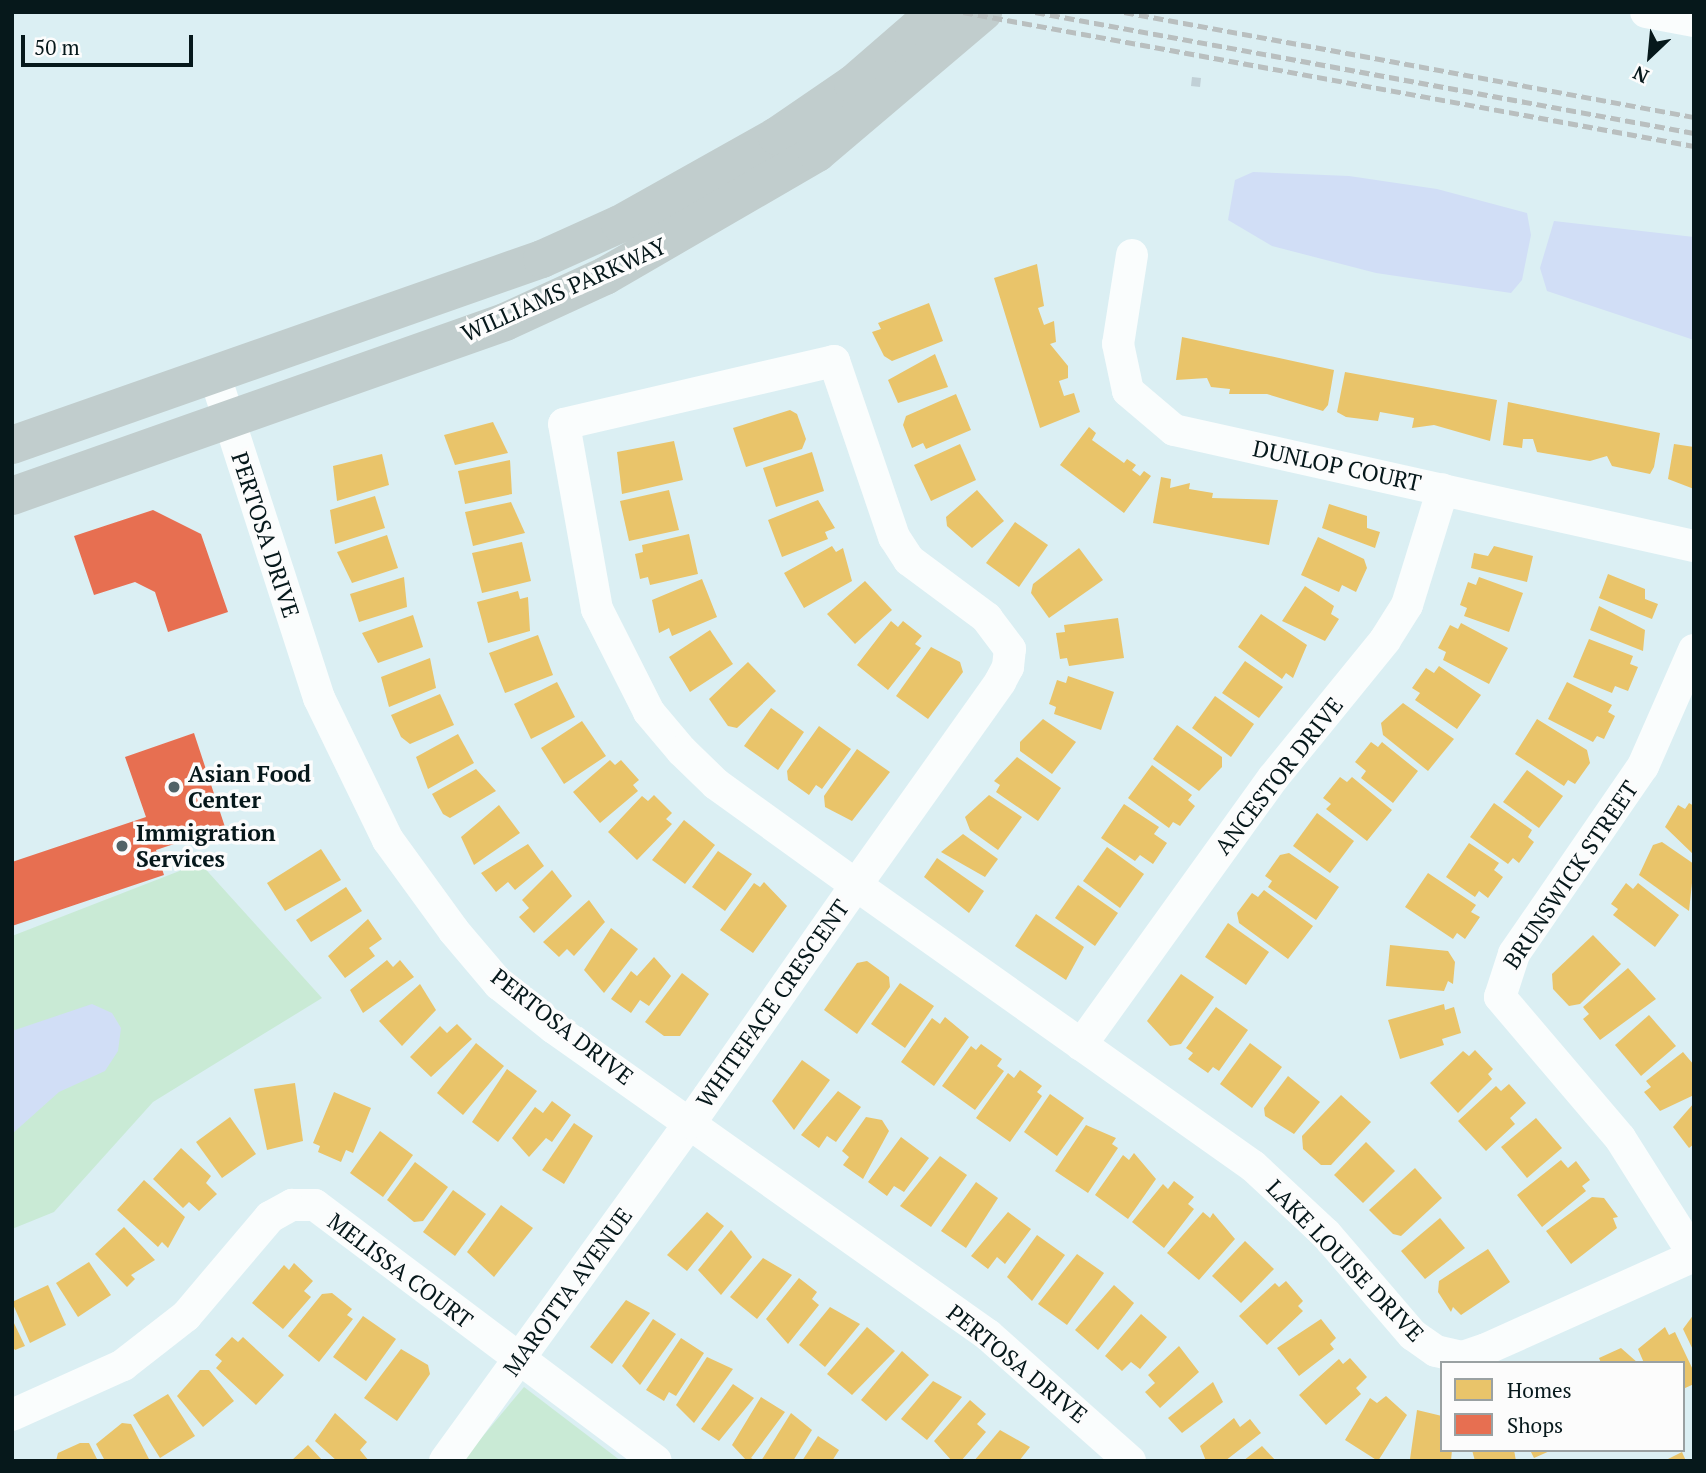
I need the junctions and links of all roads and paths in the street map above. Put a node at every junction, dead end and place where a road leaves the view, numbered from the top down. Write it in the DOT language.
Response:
graph roads {
  1 [pos="1646,12"];
  2 [pos="953,18"];
  3 [pos="1694,21"];
  4 [pos="1132,255"];
  5 [pos="214,373"];
  6 [pos="229,419"];
  7 [pos="12,445"];
  8 [pos="1443,489"];
  9 [pos="12,496"];
  10 [pos="1694,546"];
  11 [pos="1694,650"];
  12 [pos="856,885"];
  13 [pos="1081,1045"];
  14 [pos="690,1123"];
  15 [pos="1694,1255"];
  16 [pos="519,1362"];
  17 [pos="12,1415"];
  18 [pos="445,1461"];
  19 [pos="656,1461"];
  20 [pos="1129,1461"];
  1 -- 3 [label="street"];
  2 -- 5 [label="main road, WILLIAMS PARKWAY"];
  2 -- 6 [label="main road, WILLIAMS PARKWAY"];
  4 -- 8 [label="street, DUNLOP COURT"];
  5 -- 6 [label="street, PERTOSA DRIVE"];
  5 -- 7 [label="main road, WILLIAMS PARKWAY"];
  6 -- 9 [label="main road, WILLIAMS PARKWAY"];
  6 -- 14 [label="street, PERTOSA DRIVE"];
  8 -- 10 [label="street, DUNLOP COURT"];
  8 -- 13 [label="street, ANCESTOR DRIVE"];
  11 -- 15 [label="street, BRUNSWICK STREET"];
  12 -- 12 [label="street, WHITEFACE CRESCENT"];
  12 -- 13 [label="street, LAKE LOUISE DRIVE"];
  12 -- 14 [label="street, WHITEFACE CRESCENT"];
  13 -- 15 [label="street, LAKE LOUISE DRIVE"];
  14 -- 16 [label="street, MAROTTA AVENUE"];
  14 -- 20 [label="street, PERTOSA DRIVE"];
  16 -- 17 [label="street, MELISSA COURT"];
  16 -- 18 [label="street, MAROTTA AVENUE"];
  16 -- 19 [label="street, MELISSA COURT"];
}
